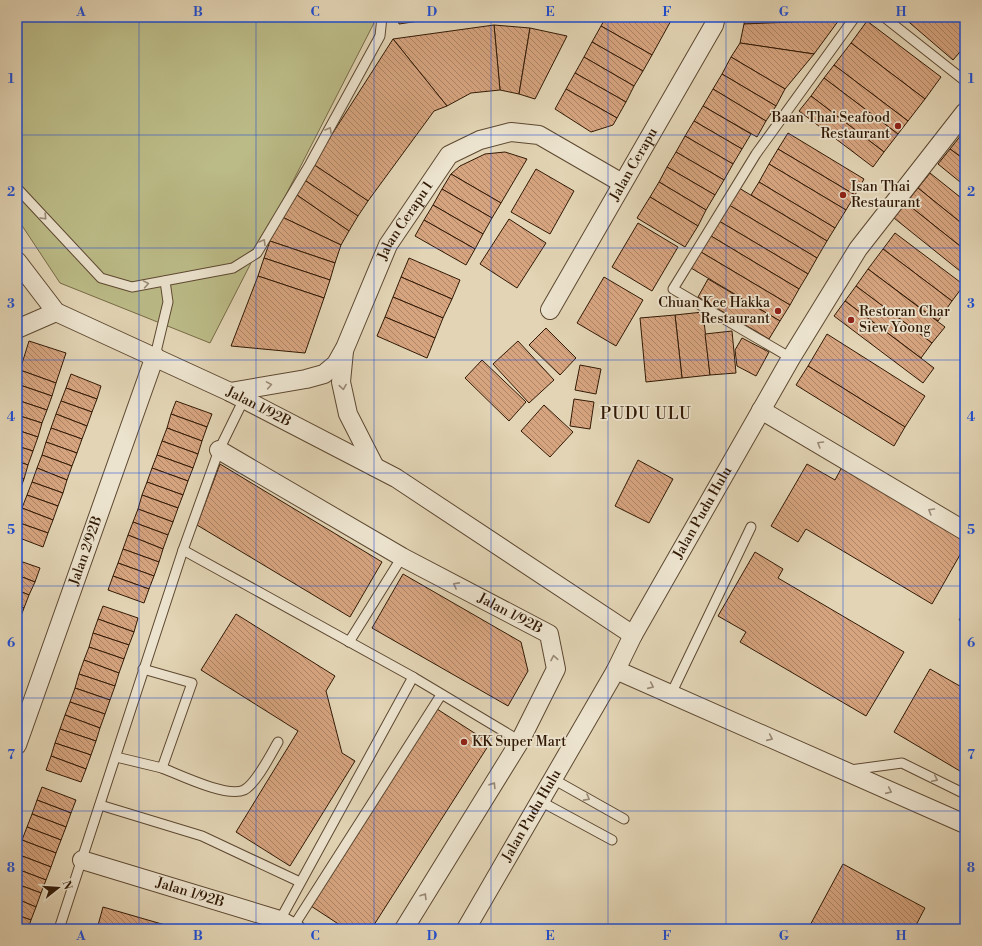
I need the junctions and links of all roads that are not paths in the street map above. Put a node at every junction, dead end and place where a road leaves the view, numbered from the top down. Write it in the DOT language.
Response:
graph roads {
  1 [pos="382,17"];
  2 [pos="716,17"];
  3 [pos="855,17"];
  4 [pos="884,17"];
  5 [pos="965,81"];
  6 [pos="965,112"];
  7 [pos="622,183"];
  8 [pos="17,188"];
  9 [pos="17,261"];
  10 [pos="165,281"];
  11 [pos="550,310"];
  12 [pos="56,312"];
  13 [pos="17,330"];
  14 [pos="345,348"];
  15 [pos="155,356"];
  16 [pos="791,358"];
  17 [pos="237,395"];
  18 [pos="761,410"];
  19 [pos="219,450"];
  20 [pos="375,467"];
  21 [pos="751,527"];
  22 [pos="965,531"];
  23 [pos="183,550"];
  24 [pos="402,557"];
  25 [pos="633,635"];
  26 [pos="349,642"];
  27 [pos="143,669"];
  28 [pos="616,670"];
  29 [pos="413,677"];
  30 [pos="441,694"];
  31 [pos="671,694"];
  32 [pos="520,741"];
  33 [pos="278,742"];
  34 [pos="17,745"];
  35 [pos="116,757"];
  36 [pos="162,768"];
  37 [pos="844,771"];
  38 [pos="553,780"];
  39 [pos="965,794"];
  40 [pos="540,801"];
  41 [pos="100,805"];
  42 [pos="624,819"];
  43 [pos="965,824"];
  44 [pos="612,840"];
  45 [pos="82,860"];
  46 [pos="300,882"];
  47 [pos="290,925"];
  48 [pos="59,929"];
  49 [pos="404,929"];
  50 [pos="466,929"];
  10 -- 1 [label="lane, one-way"];
  2 -- 7 [label="street, Jalan Cerapu"];
  3 -- 16 [label="lane"];
  4 -- 5 [label="lane"];
  6 -- 16 [label="street, Jalan Pudu Hulu"];
  7 -- 11 [label="street, Jalan Cerapu"];
  7 -- 14 [label="street, Jalan Cerapu 1"];
  8 -- 10 [label="lane, one-way"];
  9 -- 12 [label="street, Jalan 1/92B"];
  10 -- 15 [label="lane"];
  12 -- 13 [label="street"];
  12 -- 15 [label="street, Jalan 1/92B"];
  17 -- 14 [label="street, Jalan Cerapu 1, one-way"];
  14 -- 20 [label="street, one-way"];
  15 -- 17 [label="street, Jalan 1/92B"];
  15 -- 34 [label="street, Jalan 2/92B"];
  16 -- 18 [label="street, Jalan Pudu Hulu"];
  17 -- 19 [label="lane"];
  17 -- 20 [label="street, Jalan 1/92B"];
  22 -- 18 [label="street, one-way"];
  18 -- 25 [label="street, Jalan Pudu Hulu"];
  19 -- 23 [label="lane"];
  19 -- 24 [label="street, Jalan 1/92B"];
  20 -- 25 [label="street, Jalan 1/92B"];
  21 -- 31 [label="lane"];
  23 -- 26 [label="lane"];
  23 -- 27 [label="lane"];
  24 -- 26 [label="lane"];
  32 -- 24 [label="street, Jalan 1/92B, one-way"];
  25 -- 28 [label="street, Jalan Pudu Hulu"];
  26 -- 29 [label="lane"];
  27 -- 35 [label="lane"];
  27 -- 36 [label="lane"];
  28 -- 31 [label="street, one-way"];
  28 -- 38 [label="street, Jalan Pudu Hulu"];
  29 -- 30 [label="lane"];
  29 -- 46 [label="lane"];
  30 -- 32 [label="lane"];
  30 -- 47 [label="lane"];
  31 -- 37 [label="street, one-way"];
  49 -- 32 [label="street, Jalan 1/92B, one-way"];
  33 -- 36 [label="lane"];
  35 -- 36 [label="lane"];
  35 -- 41 [label="lane"];
  37 -- 39 [label="lane, one-way"];
  37 -- 43 [label="street, one-way"];
  38 -- 40 [label="street, Jalan Pudu Hulu"];
  38 -- 42 [label="lane, one-way"];
  40 -- 44 [label="lane"];
  40 -- 50 [label="street, Jalan Pudu Hulu"];
  41 -- 45 [label="lane"];
  41 -- 46 [label="lane"];
  45 -- 47 [label="street, Jalan 1/92B"];
  45 -- 48 [label="lane"];
  46 -- 47 [label="lane"];
}
